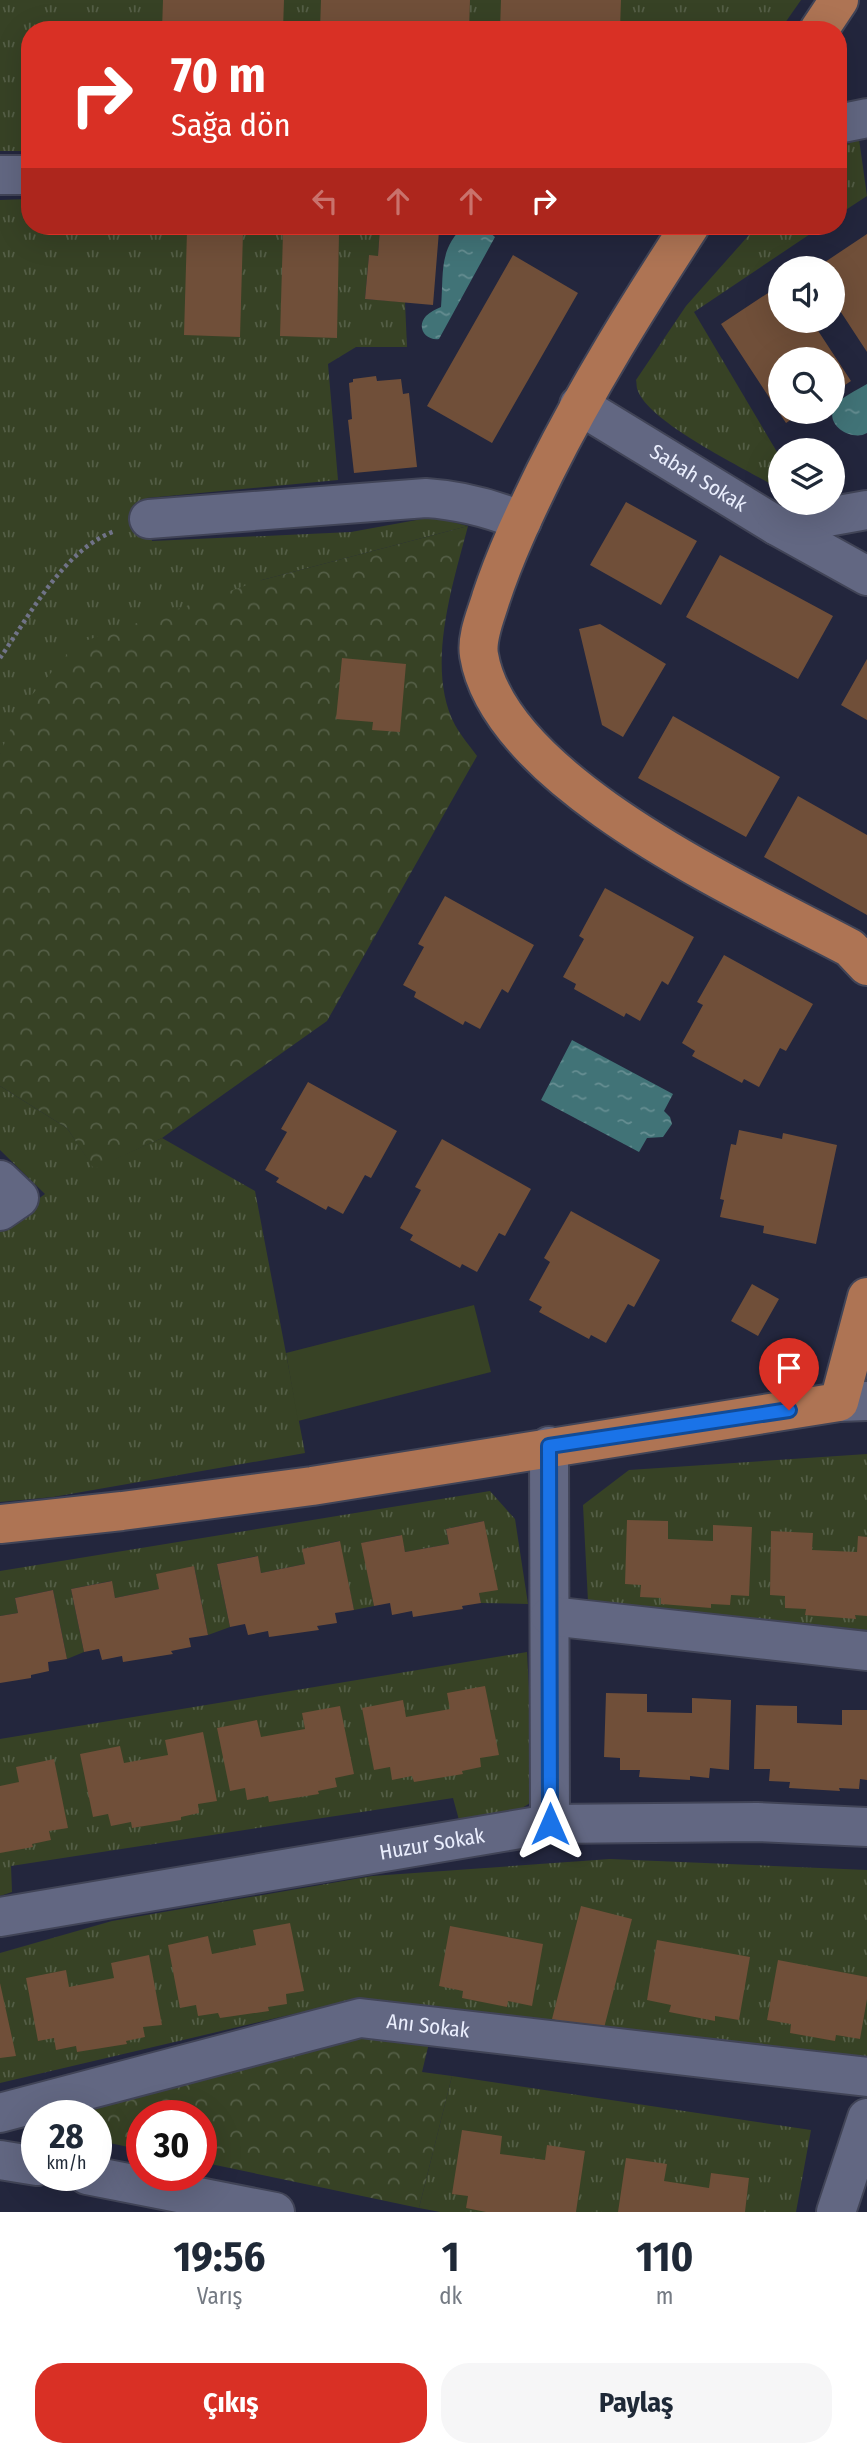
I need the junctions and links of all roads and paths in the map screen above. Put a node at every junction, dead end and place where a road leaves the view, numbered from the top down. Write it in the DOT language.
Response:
graph roads {
  1 [pos="839,0"];
  2 [pos="825,21"];
  3 [pos="867,118"];
  4 [pos="847,122"];
  5 [pos="0,175"];
  6 [pos="21,175"];
  7 [pos="684,235"];
  8 [pos="579,405"];
  9 [pos="867,510"];
  10 [pos="149,519"];
  11 [pos="522,521"];
  12 [pos="777,526"];
  13 [pos="867,576"];
  14 [pos="0,658"];
  15 [pos="861,955"];
  16 [pos="867,1297"];
  17 [pos="853,1401"];
  18 [pos="549,1446"];
  19 [pos="0,1524"];
  20 [pos="550,1616"];
  21 [pos="867,1651"];
  22 [pos="550,1824"];
  23 [pos="867,1827"];
  24 [pos="0,1917"];
  25 [pos="867,2077"];
  26 [pos="0,2113"];
  27 [pos="867,2118"];
  28 [pos="0,2160"];
  29 [pos="21,2163"];
  30 [pos="112,2180"];
  31 [pos="275,2212"];
  32 [pos="836,2212"];
  1 -- 2 [label="main road"];
  3 -- 4 [label="street"];
  5 -- 6 [label="street"];
  7 -- 8 [label="main road"];
  8 -- 11 [label="main road"];
  8 -- 12 [label="street, Sabah Sokak"];
  9 -- 12 [label="street"];
  10 -- 11 [label="street"];
  10 -- 14 [label="path"];
  11 -- 15 [label="main road"];
  12 -- 13 [label="street, Sabah Sokak"];
  16 -- 17 [label="main road"];
  17 -- 18 [label="main road"];
  18 -- 19 [label="main road"];
  18 -- 20 [label="street"];
  20 -- 21 [label="street"];
  20 -- 22 [label="street"];
  22 -- 23 [label="street, Huzur Sokak"];
  22 -- 24 [label="street, Huzur Sokak"];
  25 -- 26 [label="street, Anı Sokak"];
  27 -- 32 [label="street"];
  28 -- 29 [label="street"];
  30 -- 31 [label="street"];
}
